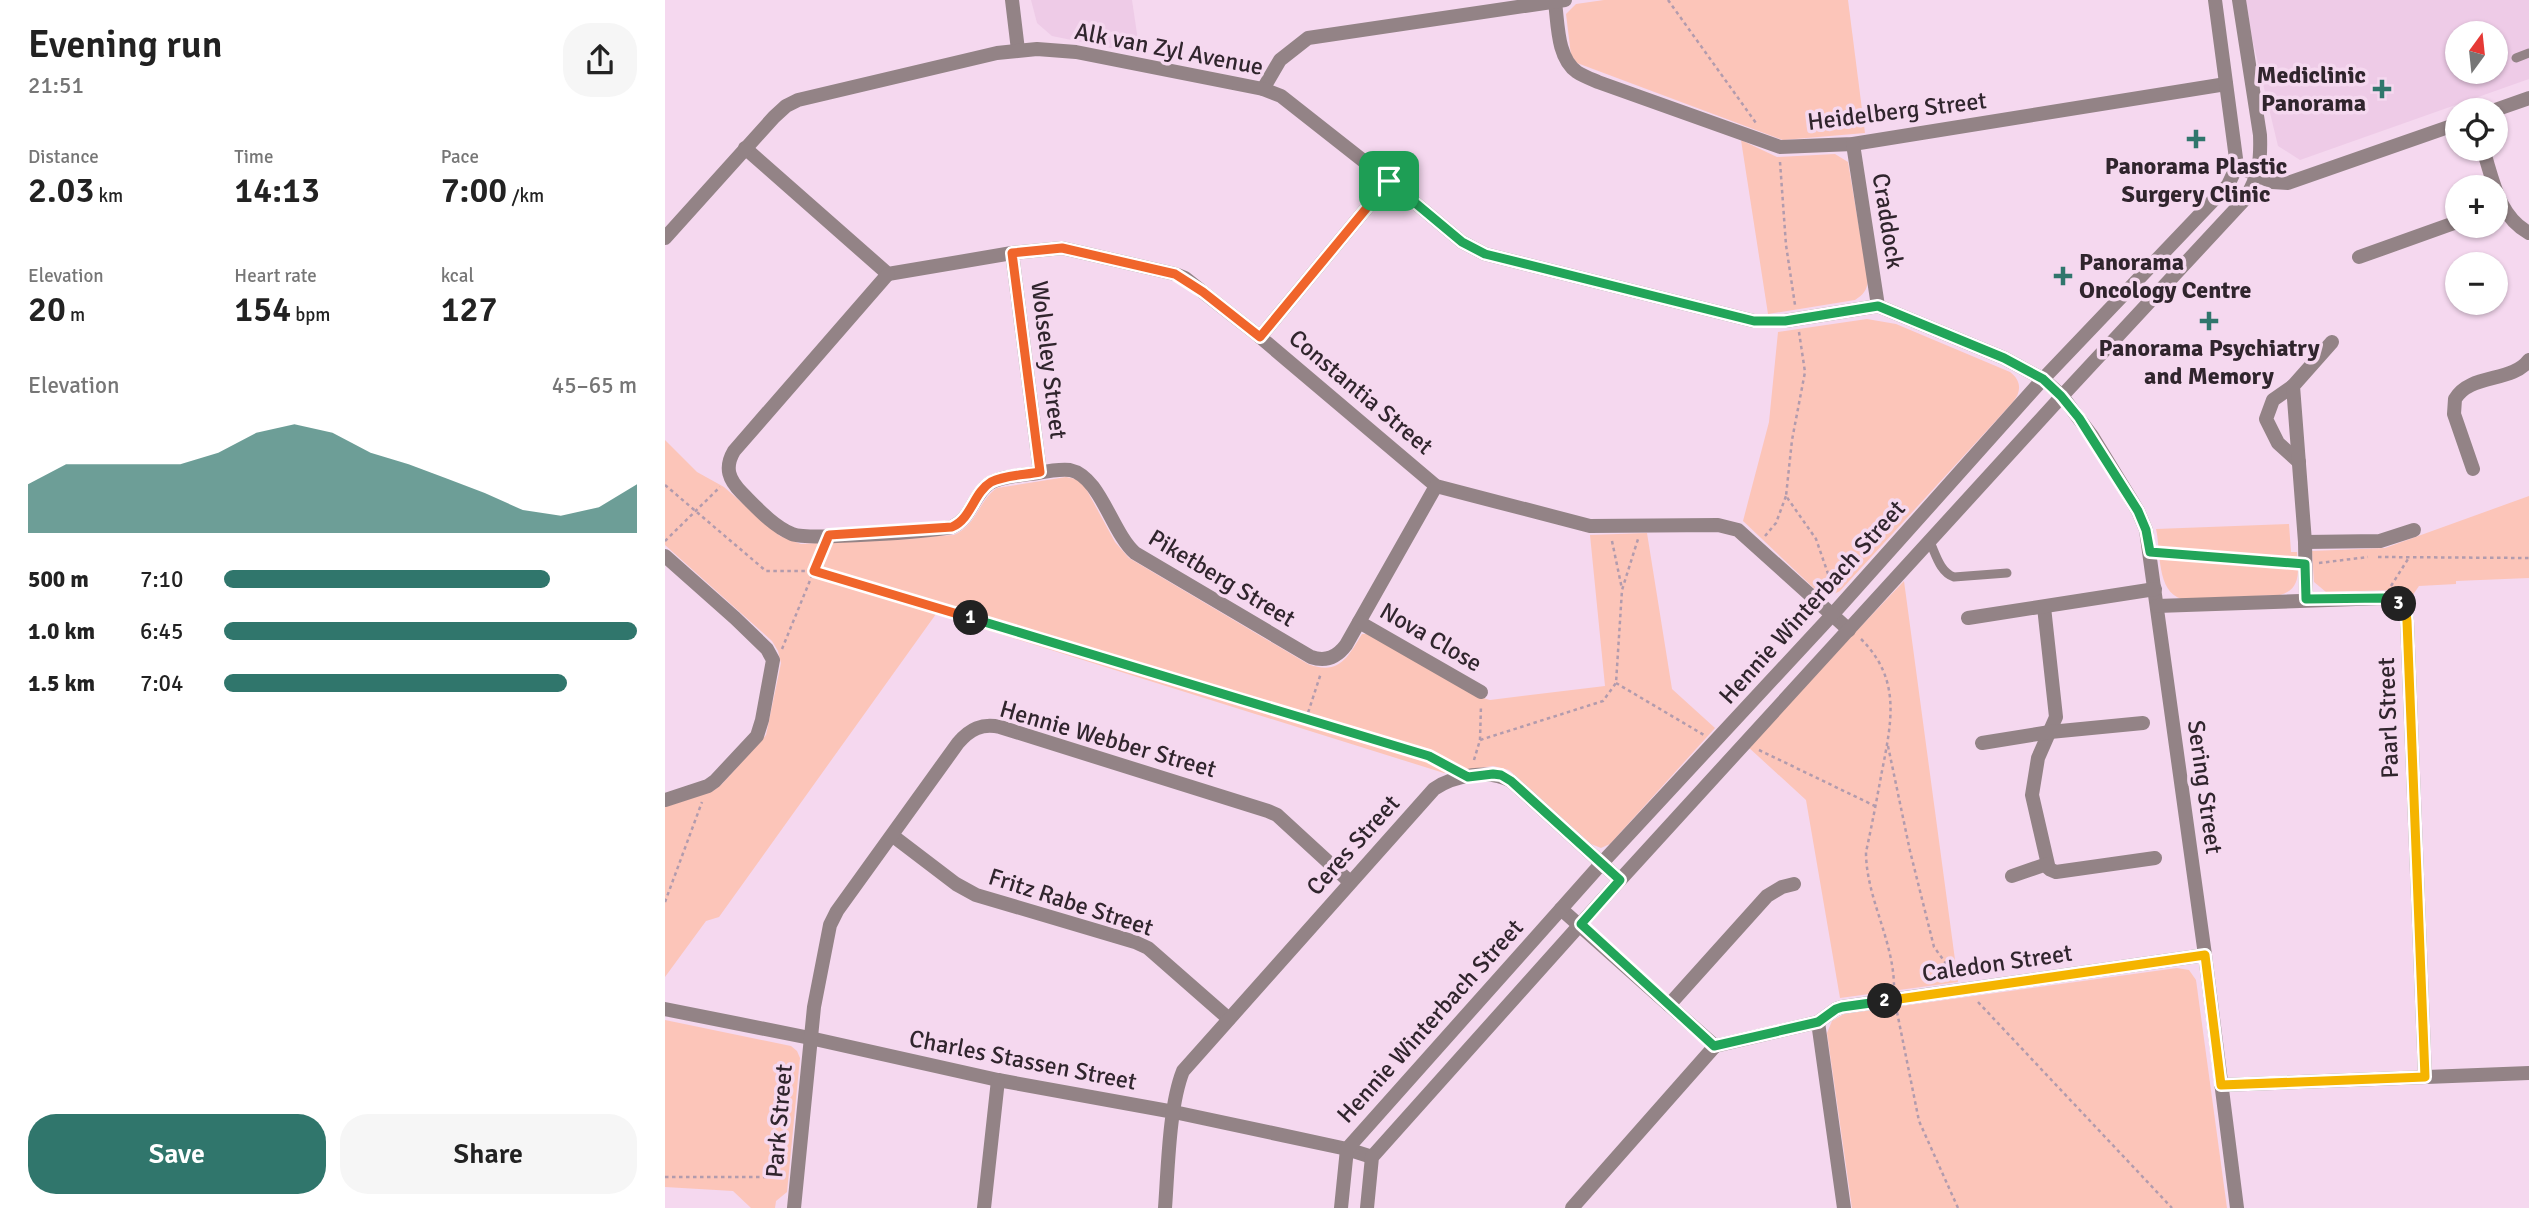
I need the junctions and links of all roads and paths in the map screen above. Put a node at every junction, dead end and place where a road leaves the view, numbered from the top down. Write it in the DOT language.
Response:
graph roads {
  1 [pos="1012,0"];
  2 [pos="1668,0"];
  3 [pos="2215,0"];
  4 [pos="2239,0"];
  5 [pos="1560,1"];
  6 [pos="1018,50"];
  7 [pos="2529,53"];
  8 [pos="2516,58"];
  9 [pos="2226,85"];
  10 [pos="1263,89"];
  11 [pos="2529,98"];
  12 [pos="2508,105"];
  13 [pos="1756,123"];
  14 [pos="2445,128"];
  15 [pos="1853,144"];
  16 [pos="1780,147"];
  17 [pos="745,148"];
  18 [pos="2237,166"];
  19 [pos="2258,177"];
  20 [pos="1389,181"];
  21 [pos="2508,217"];
  22 [pos="2445,226"];
  23 [pos="2529,233"];
  24 [pos="665,238"];
  25 [pos="1012,253"];
  26 [pos="2359,257"];
  27 [pos="888,274"];
  28 [pos="1878,306"];
  29 [pos="1797,319"];
  30 [pos="1260,337"];
  31 [pos="2332,342"];
  32 [pos="2529,360"];
  33 [pos="2043,379"];
  34 [pos="2293,386"];
  35 [pos="2061,396"];
  36 [pos="2299,462"];
  37 [pos="2473,469"];
  38 [pos="1040,472"];
  39 [pos="730,478"];
  40 [pos="665,485"];
  41 [pos="1436,486"];
  42 [pos="1786,496"];
  43 [pos="694,510"];
  44 [pos="1643,526"];
  45 [pos="1610,527"];
  46 [pos="2414,530"];
  47 [pos="829,535"];
  48 [pos="665,541"];
  49 [pos="1930,542"];
  50 [pos="2305,542"];
  51 [pos="1758,546"];
  52 [pos="2150,552"];
  53 [pos="665,556"];
  54 [pos="2529,558"];
  55 [pos="2408,559"];
  56 [pos="2305,564"];
  57 [pos="814,571"];
  58 [pos="2007,573"];
  59 [pos="2155,589"];
  60 [pos="1622,590"];
  61 [pos="1834,591"];
  62 [pos="2384,598"];
  63 [pos="2306,599"];
  64 [pos="2158,606"];
  65 [pos="2044,607"];
  66 [pos="1832,615"];
  67 [pos="1968,618"];
  68 [pos="1359,622"];
  69 [pos="1849,630"];
  70 [pos="1325,659"];
  71 [pos="773,660"];
  72 [pos="1481,692"];
  73 [pos="1306,719"];
  74 [pos="2143,723"];
  75 [pos="2050,732"];
  76 [pos="1481,740"];
  77 [pos="1982,743"];
  78 [pos="1468,777"];
  79 [pos="708,786"];
  80 [pos="665,800"];
  81 [pos="893,836"];
  82 [pos="2155,858"];
  83 [pos="1601,864"];
  84 [pos="2047,864"];
  85 [pos="2012,876"];
  86 [pos="1620,880"];
  87 [pos="1350,882"];
  88 [pos="1794,884"];
  89 [pos="665,902"];
  90 [pos="1561,909"];
  91 [pos="1581,924"];
  92 [pos="2205,955"];
  93 [pos="1894,1000"];
  94 [pos="1669,1005"];
  95 [pos="665,1009"];
  96 [pos="1229,1019"];
  97 [pos="1818,1022"];
  98 [pos="810,1038"];
  99 [pos="1714,1046"];
  100 [pos="2529,1073"];
  101 [pos="2425,1077"];
  102 [pos="998,1080"];
  103 [pos="2221,1085"];
  104 [pos="1174,1112"];
  105 [pos="1347,1149"];
  106 [pos="1372,1157"];
  107 [pos="665,1177"];
  108 [pos="797,1177"];
  109 [pos="794,1208"];
  110 [pos="984,1208"];
  111 [pos="1165,1208"];
  112 [pos="1341,1208"];
  113 [pos="1367,1208"];
  114 [pos="1572,1208"];
  115 [pos="1844,1208"];
  116 [pos="1958,1208"];
  117 [pos="2237,1208"];
  1 -- 6 [label="street"];
  2 -- 13 [label="path"];
  3 -- 9 [label="street"];
  4 -- 19 [label="street, Hennie Winterbach Street"];
  5 -- 10 [label="street"];
  5 -- 16 [label="street, Heidelberg Street"];
  6 -- 10 [label="street, Alk van Zyl Avenue"];
  6 -- 17 [label="street, Alk van Zyl Avenue"];
  7 -- 8 [label="lane"];
  9 -- 15 [label="street, Heidelberg Street"];
  9 -- 18 [label="street"];
  10 -- 20 [label="street, Alk van Zyl Avenue"];
  11 -- 12 [label="street"];
  14 -- 19 [label="street"];
  15 -- 16 [label="street, Heidelberg Street"];
  15 -- 28 [label="street, Craddock"];
  16 -- 29 [label="path"];
  17 -- 24 [label="street, Alk van Zyl Avenue"];
  17 -- 27 [label="street"];
  18 -- 19 [label="street"];
  18 -- 33 [label="street, Hennie Winterbach Street"];
  19 -- 35 [label="street, Hennie Winterbach Street"];
  20 -- 29 [label="street, Alk van Zyl Avenue"];
  20 -- 30 [label="street"];
  21 -- 23 [label="street"];
  22 -- 26 [label="street"];
  25 -- 27 [label="street, Constantia Street"];
  25 -- 30 [label="street, Constantia Street"];
  25 -- 38 [label="street, Wolseley Street"];
  27 -- 39 [label="street"];
  28 -- 29 [label="street, Alk van Zyl Avenue"];
  28 -- 33 [label="street"];
  29 -- 42 [label="path"];
  30 -- 41 [label="street, Constantia Street"];
  31 -- 34 [label="street"];
  32 -- 37 [label="street"];
  33 -- 35 [label="street"];
  33 -- 66 [label="street, Hennie Winterbach Street"];
  34 -- 36 [label="street"];
  34 -- 36 [label="street"];
  35 -- 49 [label="street, Hennie Winterbach Street"];
  35 -- 52 [label="street, Sering Street"];
  36 -- 50 [label="street"];
  38 -- 47 [label="street, Piketberg Street"];
  38 -- 70 [label="street, Piketberg Street"];
  39 -- 43 [label="path"];
  39 -- 47 [label="street, Piketberg Street"];
  40 -- 43 [label="path"];
  41 -- 45 [label="street, Constantia Street"];
  41 -- 68 [label="street"];
  42 -- 51 [label="path"];
  42 -- 61 [label="path"];
  43 -- 48 [label="path"];
  43 -- 57 [label="path"];
  44 -- 45 [label="street, Constantia Street"];
  44 -- 51 [label="street, Constantia Street"];
  44 -- 60 [label="path"];
  45 -- 60 [label="path"];
  46 -- 50 [label="street"];
  47 -- 57 [label="path"];
  49 -- 58 [label="lane"];
  49 -- 69 [label="street, Hennie Winterbach Street"];
  50 -- 56 [label="street"];
  51 -- 66 [label="street, Constantia Street"];
  52 -- 56 [label="path"];
  52 -- 59 [label="street, Sering Street"];
  53 -- 71 [label="street"];
  54 -- 55 [label="path"];
  55 -- 56 [label="path"];
  55 -- 62 [label="path"];
  56 -- 63 [label="street"];
  57 -- 71 [label="path"];
  57 -- 73 [label="path"];
  59 -- 64 [label="street, Sering Street"];
  59 -- 65 [label="street"];
  60 -- 76 [label="path"];
  62 -- 63 [label="street"];
  62 -- 101 [label="street, Paarl Street"];
  63 -- 64 [label="street"];
  64 -- 92 [label="street, Sering Street"];
  65 -- 67 [label="street"];
  65 -- 75 [label="street"];
  66 -- 69 [label="street, Constantia Street"];
  66 -- 83 [label="street, Hennie Winterbach Street"];
  68 -- 70 [label="street"];
  68 -- 72 [label="street, Nova Close"];
  69 -- 86 [label="street, Hennie Winterbach Street"];
  69 -- 93 [label="path"];
  70 -- 73 [label="path"];
  71 -- 79 [label="street"];
  72 -- 76 [label="path"];
  73 -- 78 [label="path"];
  74 -- 75 [label="street"];
  75 -- 77 [label="street"];
  75 -- 84 [label="street"];
  76 -- 78 [label="path"];
  78 -- 83 [label="street, Ceres Street"];
  78 -- 87 [label="street, Ceres Street"];
  79 -- 80 [label="street"];
  79 -- 89 [label="path"];
  81 -- 87 [label="street, Hennie Webber Street"];
  81 -- 96 [label="street, Fritz Rabe Street"];
  81 -- 98 [label="street, Hennie Webber Street"];
  82 -- 84 [label="street"];
  83 -- 86 [label="street, Ceres Street"];
  83 -- 90 [label="street, Hennie Winterbach Street"];
  84 -- 85 [label="street"];
  86 -- 91 [label="street, Hennie Winterbach Street"];
  87 -- 96 [label="street, Ceres Street"];
  88 -- 94 [label="street"];
  90 -- 91 [label="street"];
  90 -- 105 [label="street, Hennie Winterbach Street"];
  91 -- 94 [label="street"];
  91 -- 106 [label="street, Hennie Winterbach Street"];
  92 -- 93 [label="street, Caledon Street"];
  92 -- 103 [label="street, Sering Street"];
  93 -- 97 [label="street, Caledon Street"];
  93 -- 116 [label="path"];
  94 -- 99 [label="street"];
  95 -- 98 [label="street, Charles Stassen Street"];
  96 -- 104 [label="street, Ceres Street"];
  97 -- 99 [label="street, Caledon Street"];
  97 -- 115 [label="street"];
  98 -- 102 [label="street, Charles Stassen Street"];
  98 -- 108 [label="street, Park Street"];
  99 -- 114 [label="street"];
  100 -- 101 [label="street"];
  101 -- 103 [label="street"];
  102 -- 104 [label="street, Charles Stassen Street"];
  102 -- 110 [label="street"];
  103 -- 117 [label="street, Sering Street"];
  104 -- 105 [label="street, Charles Stassen Street"];
  104 -- 111 [label="street, Ceres Street"];
  105 -- 106 [label="street, Charles Stassen Street"];
  105 -- 112 [label="street, Hennie Winterbach Street"];
  106 -- 113 [label="street, Hennie Winterbach Street"];
  107 -- 108 [label="path"];
  108 -- 109 [label="street, Park Street"];
}
